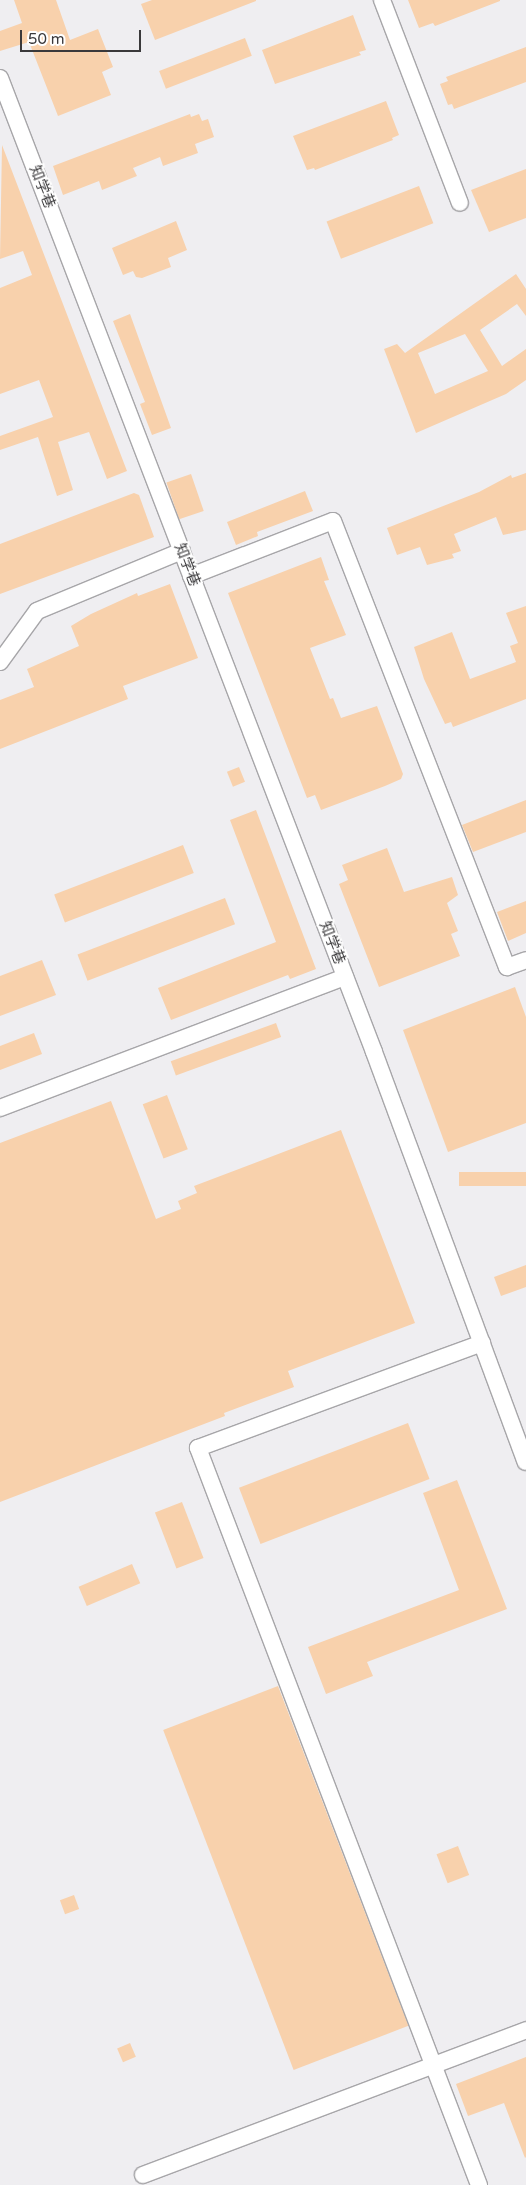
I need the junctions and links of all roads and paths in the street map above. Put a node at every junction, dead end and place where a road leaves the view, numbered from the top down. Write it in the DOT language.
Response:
graph roads {
  1 [pos="382,0"];
  2 [pos="0,78"];
  3 [pos="460,202"];
  4 [pos="182,551"];
  5 [pos="191,576"];
  6 [pos="0,662"];
  7 [pos="526,960"];
  8 [pos="345,977"];
  9 [pos="0,1108"];
  10 [pos="482,1343"];
  11 [pos="526,1462"];
  12 [pos="526,2030"];
  13 [pos="433,2066"];
  14 [pos="144,2175"];
  15 [pos="480,2185"];
  1 -- 3 [label="street"];
  2 -- 4 [label="street, 知学巷"];
  4 -- 5 [label="street, 知学巷"];
  4 -- 6 [label="street"];
  5 -- 7 [label="street"];
  5 -- 8 [label="street, 知学巷"];
  8 -- 9 [label="street"];
  8 -- 10 [label="street, 知学巷"];
  10 -- 11 [label="street, 知学巷"];
  10 -- 13 [label="street"];
  12 -- 13 [label="street"];
  13 -- 14 [label="street"];
  13 -- 15 [label="street"];
}
